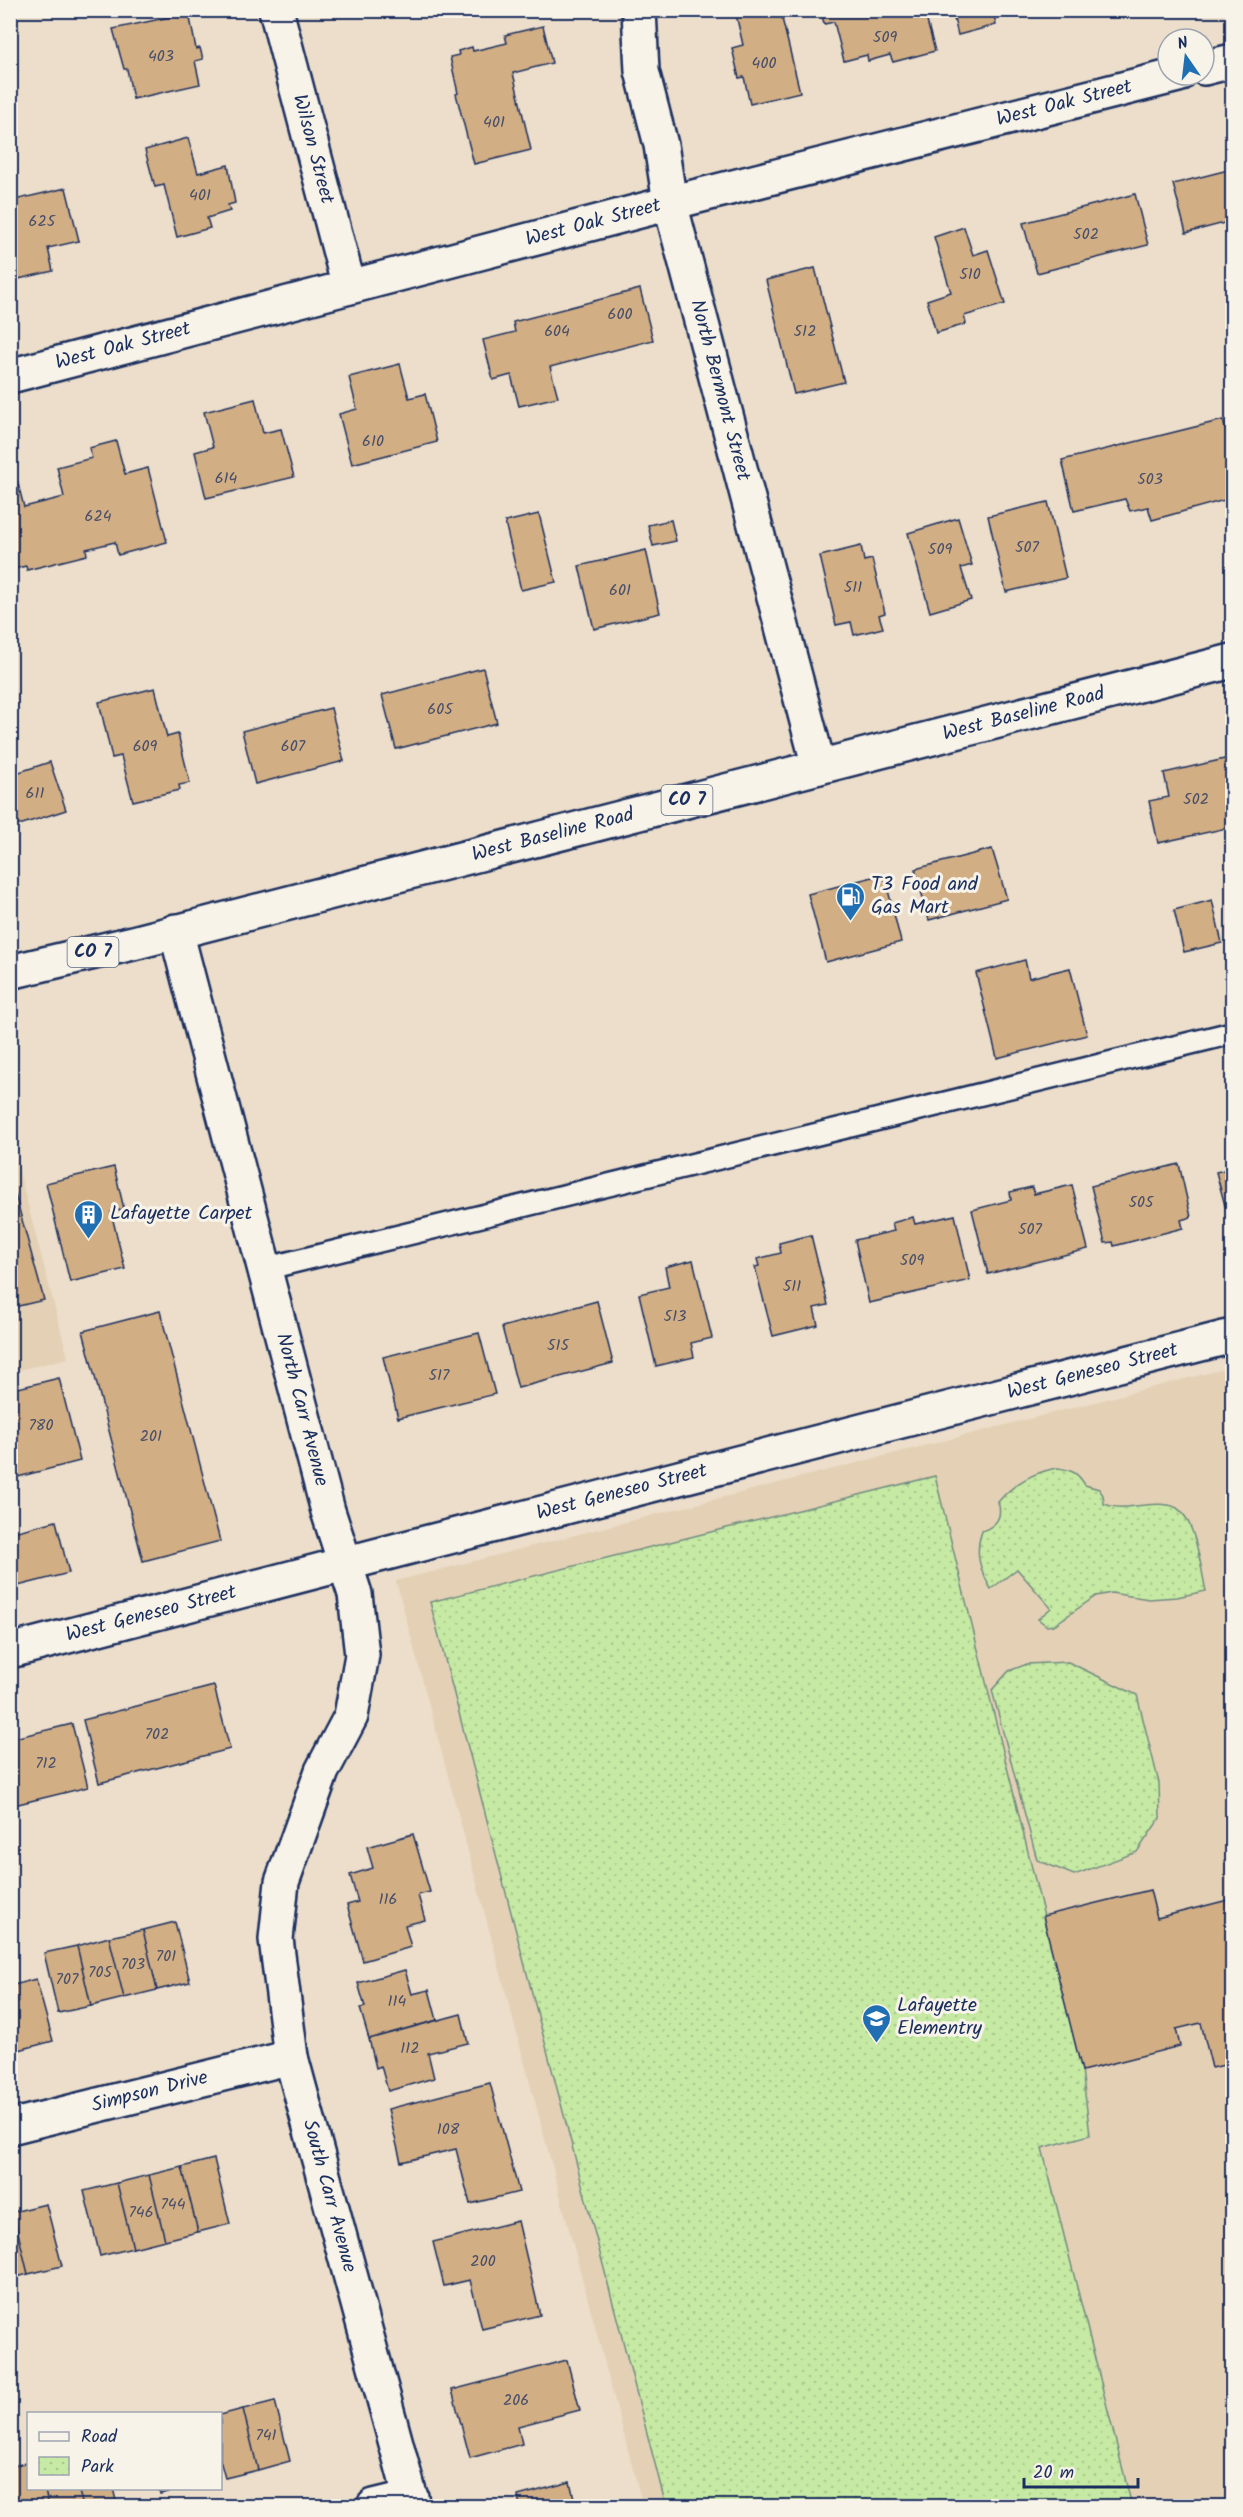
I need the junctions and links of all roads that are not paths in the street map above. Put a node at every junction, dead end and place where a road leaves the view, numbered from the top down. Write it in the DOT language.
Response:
graph roads {
  1 [pos="276,10"];
  2 [pos="639,10"];
  3 [pos="1233,61"];
  4 [pos="1216,65"];
  5 [pos="1156,81"];
  6 [pos="670,203"];
  7 [pos="349,287"];
  8 [pos="10,376"];
  9 [pos="1233,661"];
  10 [pos="819,767"];
  11 [pos="176,931"];
  12 [pos="10,972"];
  13 [pos="1233,1034"];
  14 [pos="264,1269"];
  15 [pos="1233,1336"];
  16 [pos="345,1565"];
  17 [pos="10,1651"];
  18 [pos="282,1882"];
  19 [pos="291,2058"];
  20 [pos="10,2127"];
  21 [pos="412,2502"];
  22 [pos="374,2506"];
  1 -- 7 [label="street, Wilson Street"];
  2 -- 6 [label="street, North Bermont Street"];
  3 -- 4 [label="street"];
  5 -- 6 [label="street, West Oak Street"];
  6 -- 7 [label="street, West Oak Street"];
  6 -- 10 [label="street, North Bermont Street"];
  7 -- 8 [label="street, West Oak Street"];
  9 -- 10 [label="street, West Baseline Road / CO 7"];
  10 -- 11 [label="street, West Baseline Road / CO 7"];
  11 -- 12 [label="street, West Baseline Road / CO 7"];
  11 -- 14 [label="street, North Carr Avenue"];
  13 -- 14 [label="lane"];
  14 -- 16 [label="street, North Carr Avenue"];
  15 -- 16 [label="street, West Geneseo Street"];
  16 -- 17 [label="street, West Geneseo Street"];
  16 -- 18 [label="street, North Carr Avenue"];
  18 -- 19 [label="street, South Carr Avenue"];
  19 -- 20 [label="street, Simpson Drive"];
  19 -- 21 [label="street, South Carr Avenue"];
  21 -- 22 [label="street"];
}
